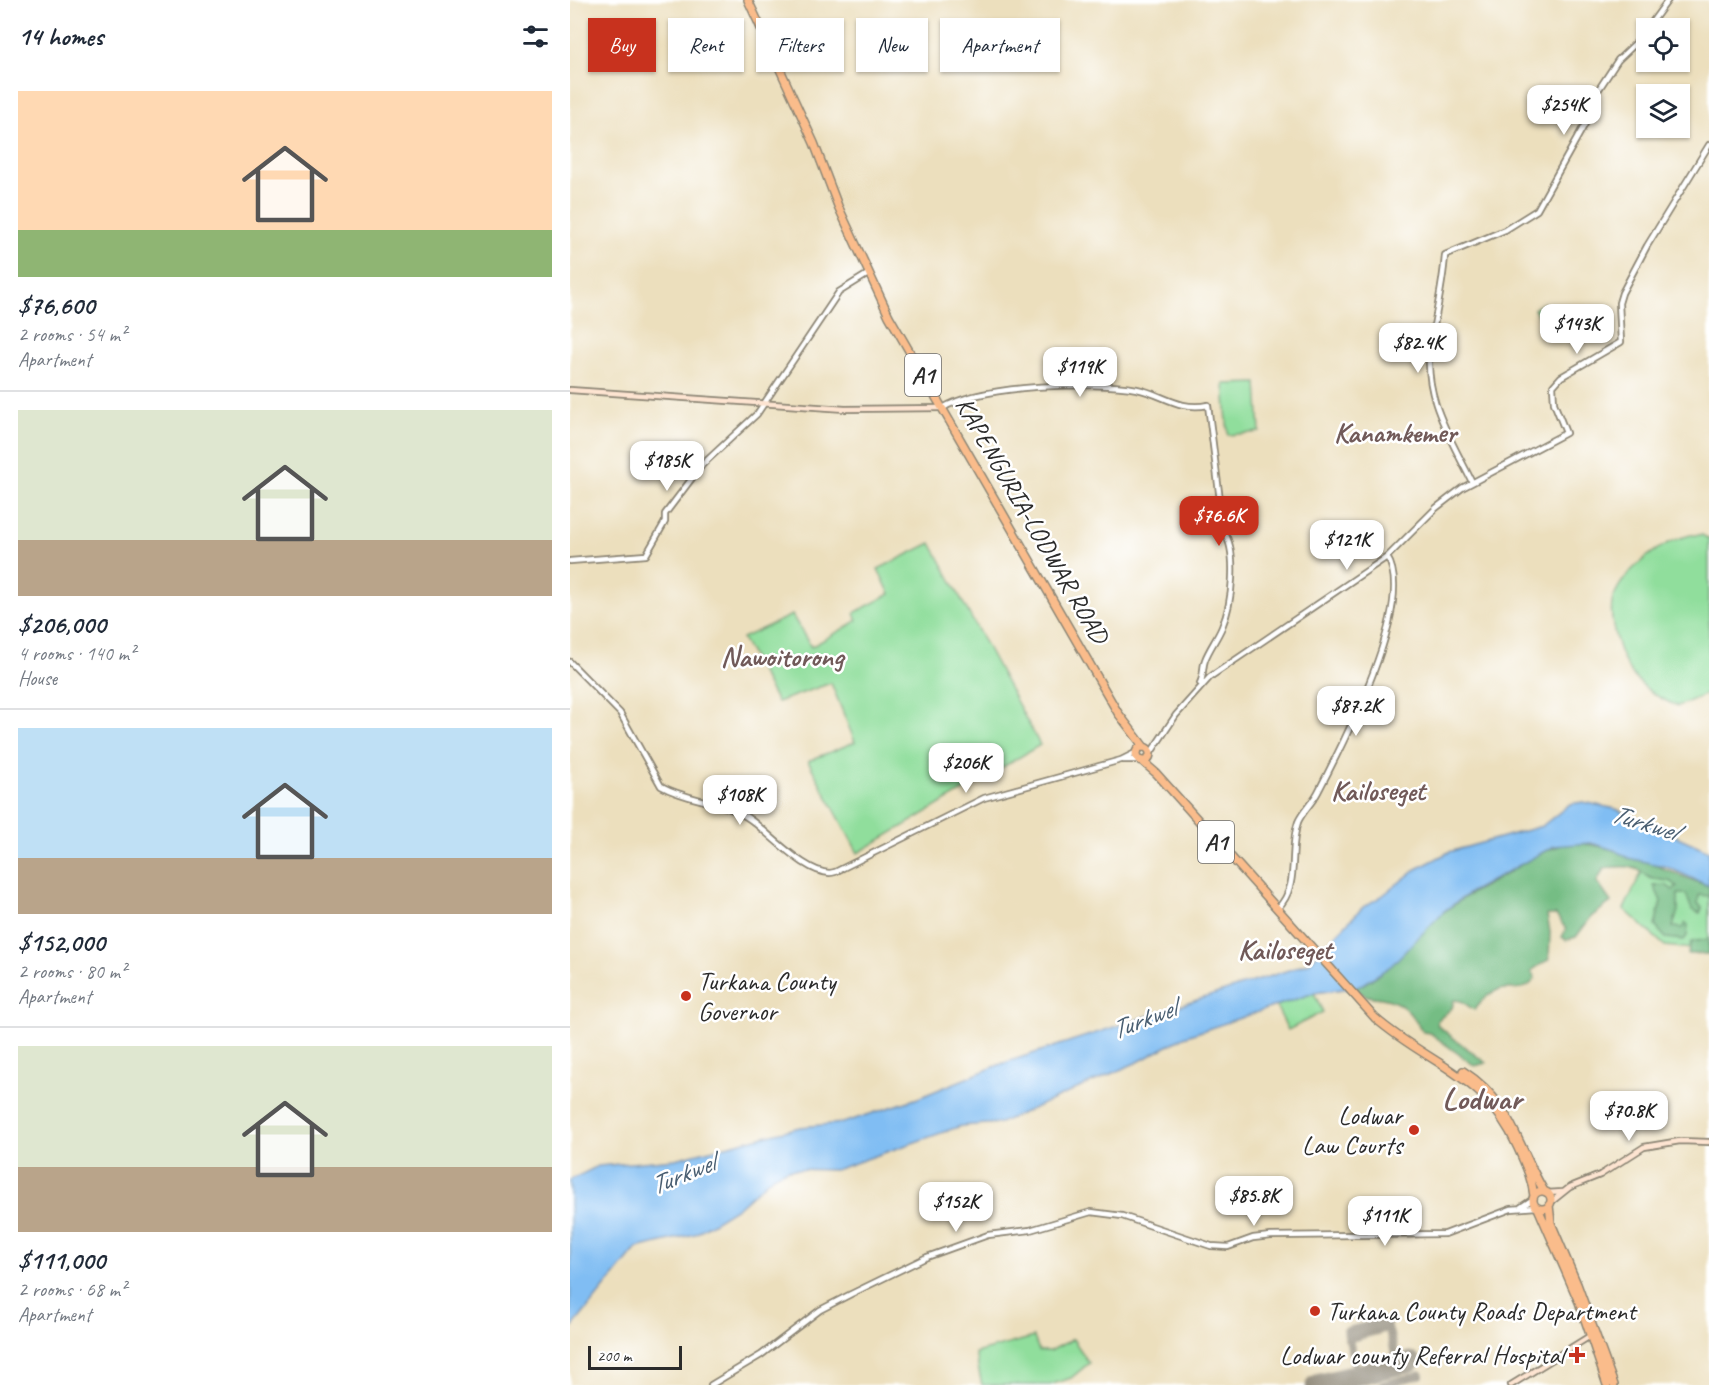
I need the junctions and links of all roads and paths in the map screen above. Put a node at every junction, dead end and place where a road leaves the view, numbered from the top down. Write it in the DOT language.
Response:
graph roads {
  1 [pos="748,0"];
  2 [pos="1668,0"];
  3 [pos="1709,145"];
  4 [pos="868,274"];
  5 [pos="570,390"];
  6 [pos="764,402"];
  7 [pos="943,408"];
  8 [pos="1472,482"];
  9 [pos="1386,557"];
  10 [pos="570,561"];
  11 [pos="570,662"];
  12 [pos="1196,689"];
  13 [pos="1131,734"];
  14 [pos="1147,751"];
  15 [pos="1138,756"];
  16 [pos="1156,773"];
  17 [pos="758,825"];
  18 [pos="755,832"];
  19 [pos="1277,909"];
  20 [pos="1432,1056"];
  21 [pos="1709,1142"];
  22 [pos="1545,1192"];
  23 [pos="1563,1192"];
  24 [pos="1533,1197"];
  25 [pos="1549,1204"];
  26 [pos="1521,1207"];
  27 [pos="1537,1207"];
  28 [pos="1590,1336"];
  29 [pos="711,1385"];
  30 [pos="1511,1385"];
  31 [pos="1607,1385"];
  32 [pos="1614,1385"];
  1 -- 4 [label="highway, KAPENGURIA-LODWAR ROAD / A1"];
  2 -- 8 [label="street"];
  3 -- 8 [label="street"];
  4 -- 6 [label="street"];
  4 -- 7 [label="highway, KAPENGURIA-LODWAR ROAD / A1"];
  5 -- 6 [label="main road"];
  6 -- 7 [label="main road"];
  6 -- 10 [label="street"];
  7 -- 12 [label="street"];
  7 -- 13 [label="highway, KAPENGURIA-LODWAR ROAD / A1"];
  8 -- 9 [label="street"];
  9 -- 12 [label="street"];
  9 -- 19 [label="street"];
  11 -- 17 [label="street"];
  12 -- 14 [label="street"];
  13 -- 14 [label="highway, KAPENGURIA-LODWAR ROAD / A1"];
  13 -- 15 [label="highway, KAPENGURIA-LODWAR ROAD / A1"];
  14 -- 15 [label="highway"];
  14 -- 15 [label="highway"];
  14 -- 16 [label="highway, KAPENGURIA-LODWAR ROAD / A1"];
  15 -- 16 [label="highway, KAPENGURIA-LODWAR ROAD / A1"];
  15 -- 17 [label="street"];
  16 -- 19 [label="highway, KAPENGURIA-LODWAR ROAD / A1"];
  17 -- 18 [label="street"];
  19 -- 20 [label="highway, A1"];
  20 -- 22 [label="highway, A1"];
  20 -- 24 [label="highway, A1"];
  21 -- 23 [label="main road"];
  22 -- 23 [label="main road"];
  22 -- 24 [label="highway"];
  22 -- 25 [label="highway, A1"];
  23 -- 25 [label="main road"];
  24 -- 26 [label="street"];
  24 -- 27 [label="highway, A1"];
  25 -- 27 [label="highway"];
  25 -- 32 [label="highway, A1"];
  26 -- 27 [label="street"];
  26 -- 29 [label="street"];
  27 -- 28 [label="highway, A1"];
  28 -- 30 [label="main road"];
  28 -- 31 [label="highway, A1"];
}
